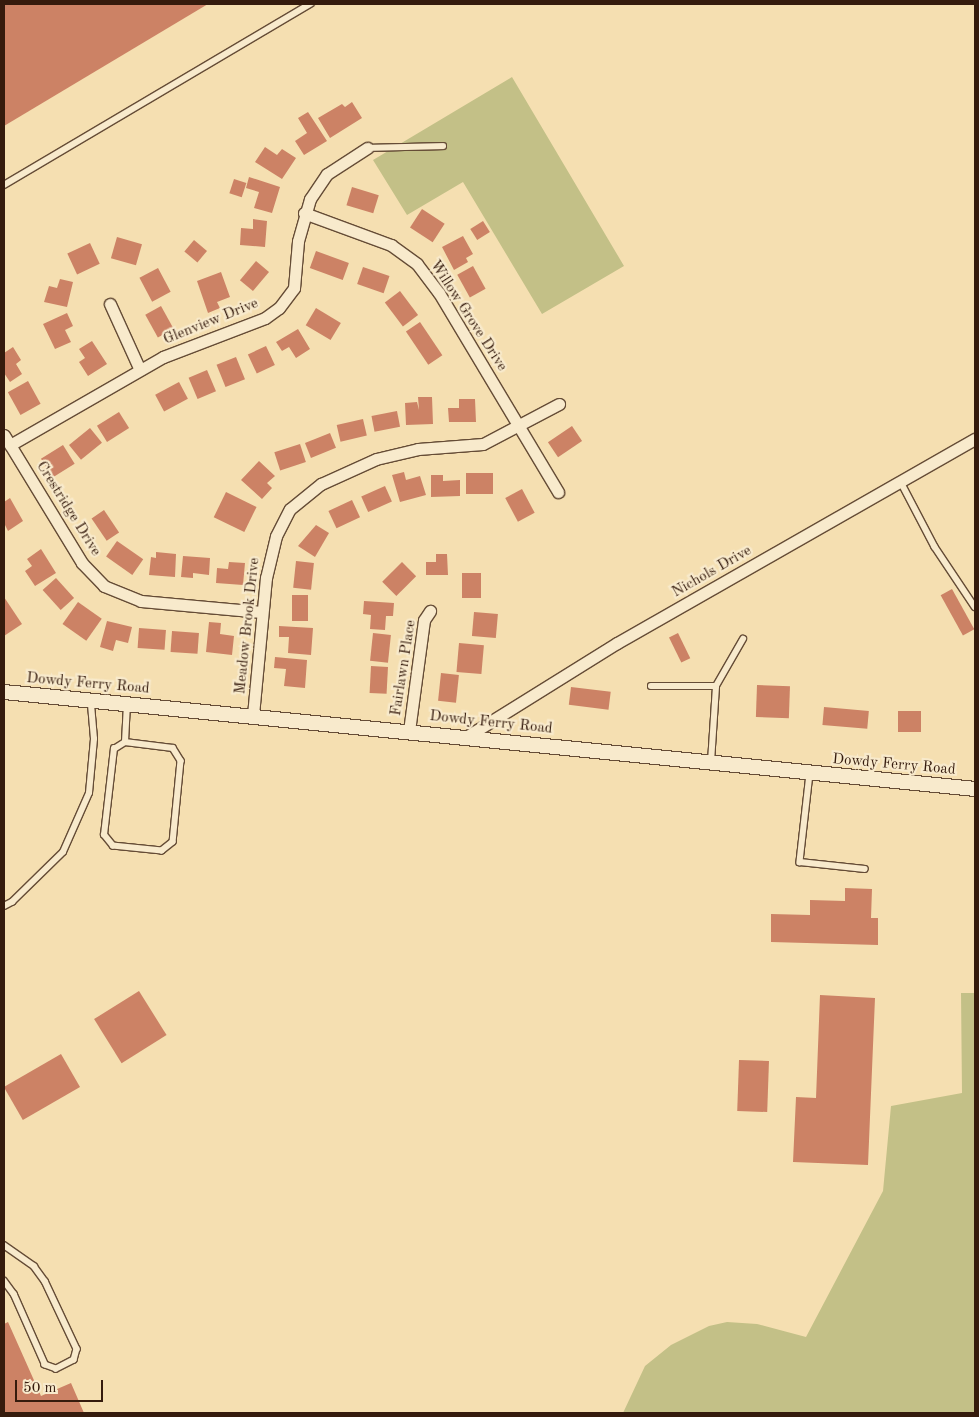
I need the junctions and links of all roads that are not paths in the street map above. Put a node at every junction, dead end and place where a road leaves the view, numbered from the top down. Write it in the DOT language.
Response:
graph roads {
  1 [pos="310,4"];
  2 [pos="442,146"];
  3 [pos="367,148"];
  4 [pos="4,185"];
  5 [pos="304,213"];
  6 [pos="110,304"];
  7 [pos="140,370"];
  8 [pos="559,404"];
  9 [pos="520,425"];
  10 [pos="975,439"];
  11 [pos="7,440"];
  12 [pos="900,482"];
  13 [pos="558,492"];
  14 [pos="975,607"];
  15 [pos="430,611"];
  16 [pos="262,612"];
  17 [pos="743,638"];
  18 [pos="651,686"];
  19 [pos="716,686"];
  20 [pos="4,692"];
  21 [pos="90,701"];
  22 [pos="126,704"];
  23 [pos="253,715"];
  24 [pos="409,731"];
  25 [pos="466,736"];
  26 [pos="125,742"];
  27 [pos="711,764"];
  28 [pos="810,774"];
  29 [pos="975,789"];
  30 [pos="865,869"];
  31 [pos="4,906"];
  32 [pos="4,1245"];
  33 [pos="4,1281"];
  1 -- 4 [label="lane"];
  2 -- 3 [label="lane"];
  3 -- 5 [label="street, Glenview Drive"];
  5 -- 7 [label="street, Glenview Drive"];
  5 -- 9 [label="street, Willow Grove Drive"];
  6 -- 7 [label="street"];
  7 -- 11 [label="street, Glenview Drive"];
  8 -- 9 [label="street, Meadow Brook Drive"];
  9 -- 13 [label="street, Willow Grove Drive"];
  9 -- 16 [label="street, Meadow Brook Drive"];
  10 -- 12 [label="street, Nichols Drive"];
  11 -- 16 [label="street, Crestridge Drive"];
  12 -- 14 [label="lane"];
  12 -- 25 [label="street, Nichols Drive"];
  15 -- 24 [label="street, Fairlawn Place"];
  16 -- 23 [label="street, Meadow Brook Drive"];
  17 -- 19 [label="lane"];
  18 -- 19 [label="lane"];
  19 -- 27 [label="lane"];
  20 -- 21 [label="street, Dowdy Ferry Road"];
  21 -- 22 [label="street, Dowdy Ferry Road"];
  21 -- 31 [label="lane"];
  22 -- 23 [label="street, Dowdy Ferry Road"];
  22 -- 26 [label="lane"];
  23 -- 24 [label="street, Dowdy Ferry Road"];
  24 -- 25 [label="street, Dowdy Ferry Road"];
  25 -- 27 [label="street, Dowdy Ferry Road"];
  26 -- 26 [label="lane"];
  27 -- 28 [label="street, Dowdy Ferry Road"];
  28 -- 29 [label="street, Dowdy Ferry Road"];
  28 -- 30 [label="lane"];
  32 -- 33 [label="lane"];
}
